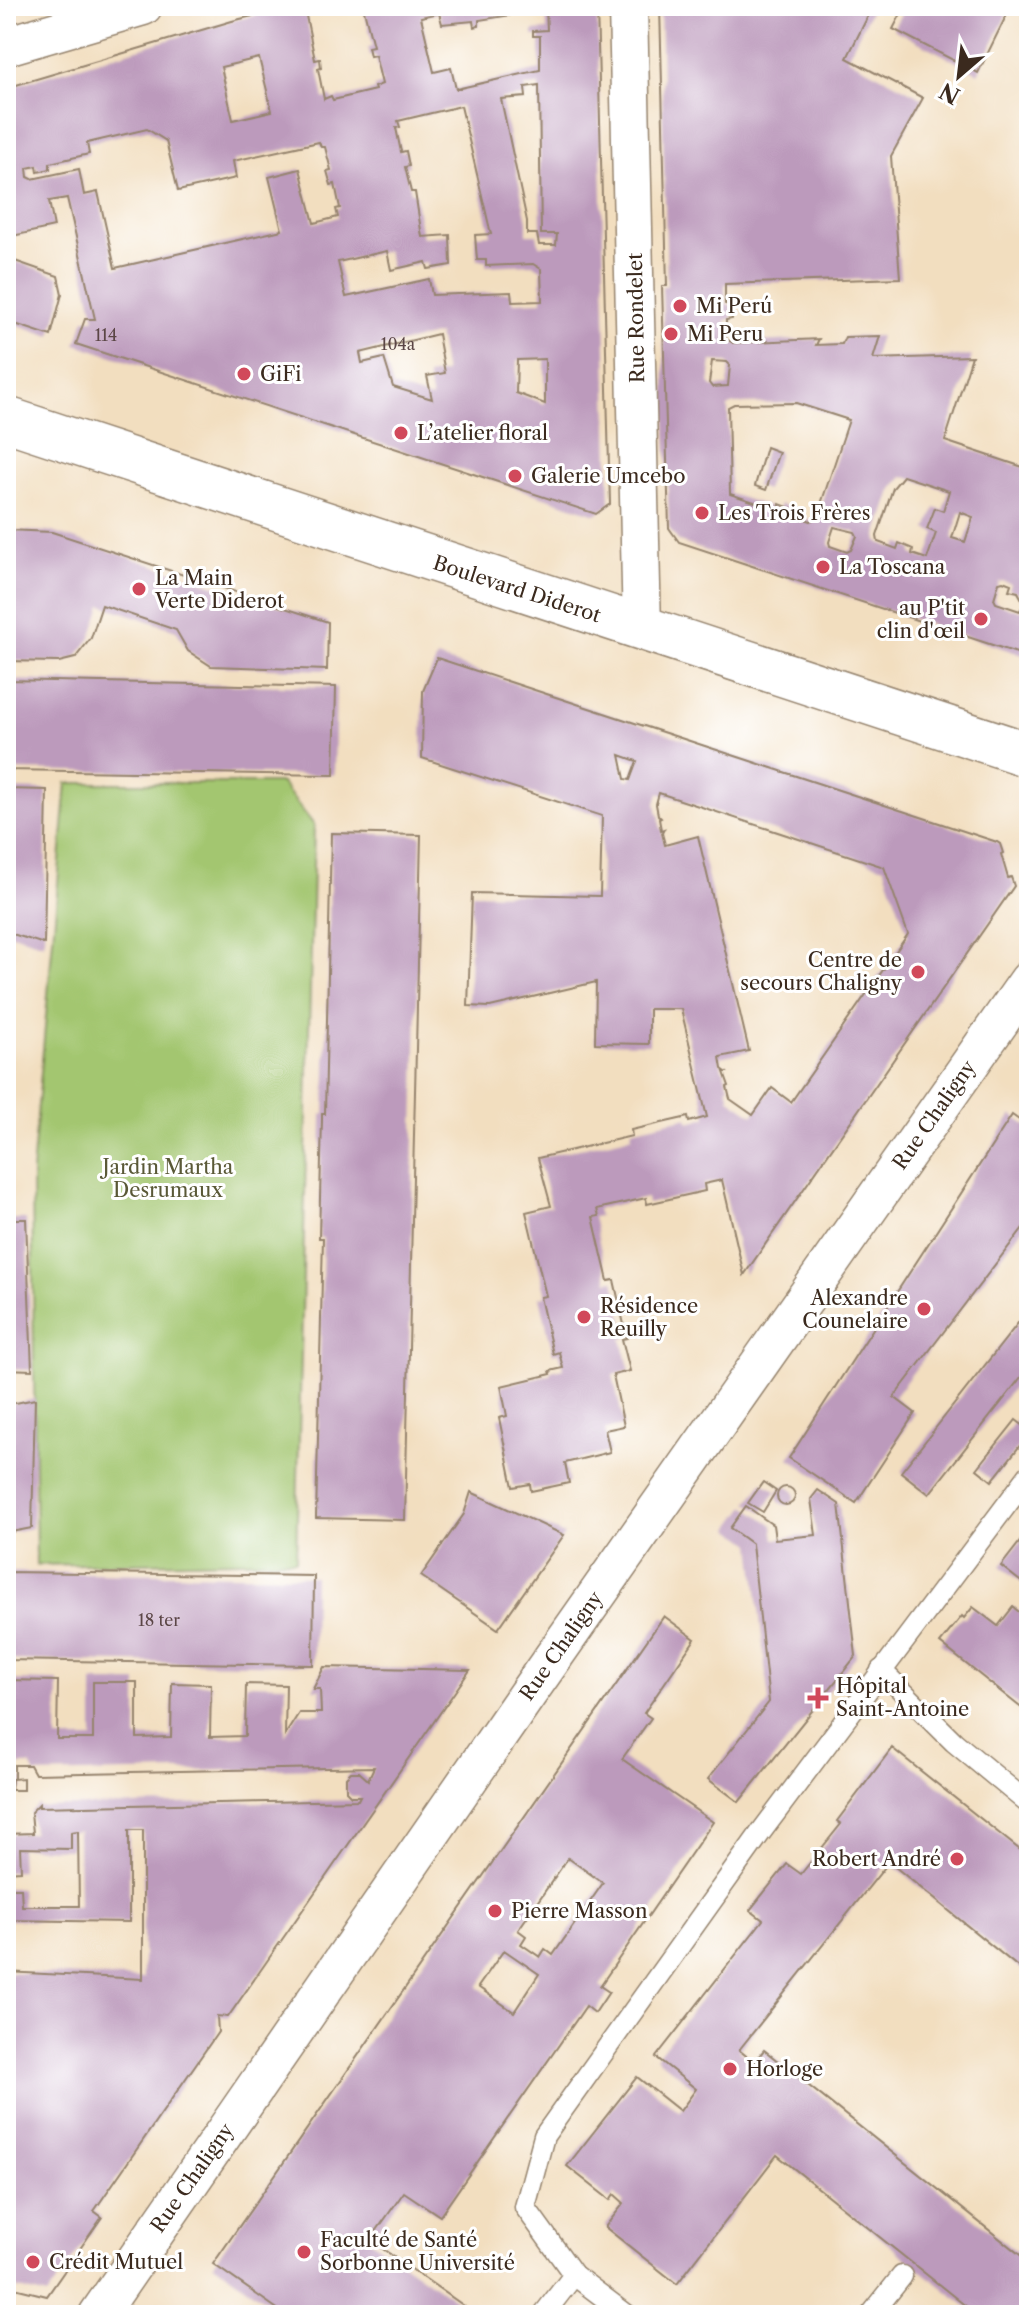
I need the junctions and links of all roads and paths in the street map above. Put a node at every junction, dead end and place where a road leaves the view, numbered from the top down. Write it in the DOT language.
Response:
graph roads {
  1 [pos="143,6"];
  2 [pos="628,6"];
  3 [pos="6,46"];
  4 [pos="6,419"];
  5 [pos="642,630"];
  6 [pos="1029,755"];
  7 [pos="1029,980"];
  8 [pos="1029,1475"];
  9 [pos="881,1670"];
  10 [pos="1029,1804"];
  11 [pos="574,2275"];
  12 [pos="902,2276"];
  13 [pos="98,2315"];
  14 [pos="543,2315"];
  15 [pos="627,2315"];
  16 [pos="871,2315"];
  1 -- 3 [label="street"];
  2 -- 5 [label="street, Rue Rondelet"];
  4 -- 5 [label="main road, Boulevard Diderot"];
  5 -- 6 [label="main road, Boulevard Diderot"];
  7 -- 13 [label="street, Rue Chaligny"];
  8 -- 9 [label="lane"];
  9 -- 10 [label="lane"];
  9 -- 11 [label="lane"];
  11 -- 14 [label="lane"];
  11 -- 15 [label="lane"];
  12 -- 16 [label="lane"];
}
